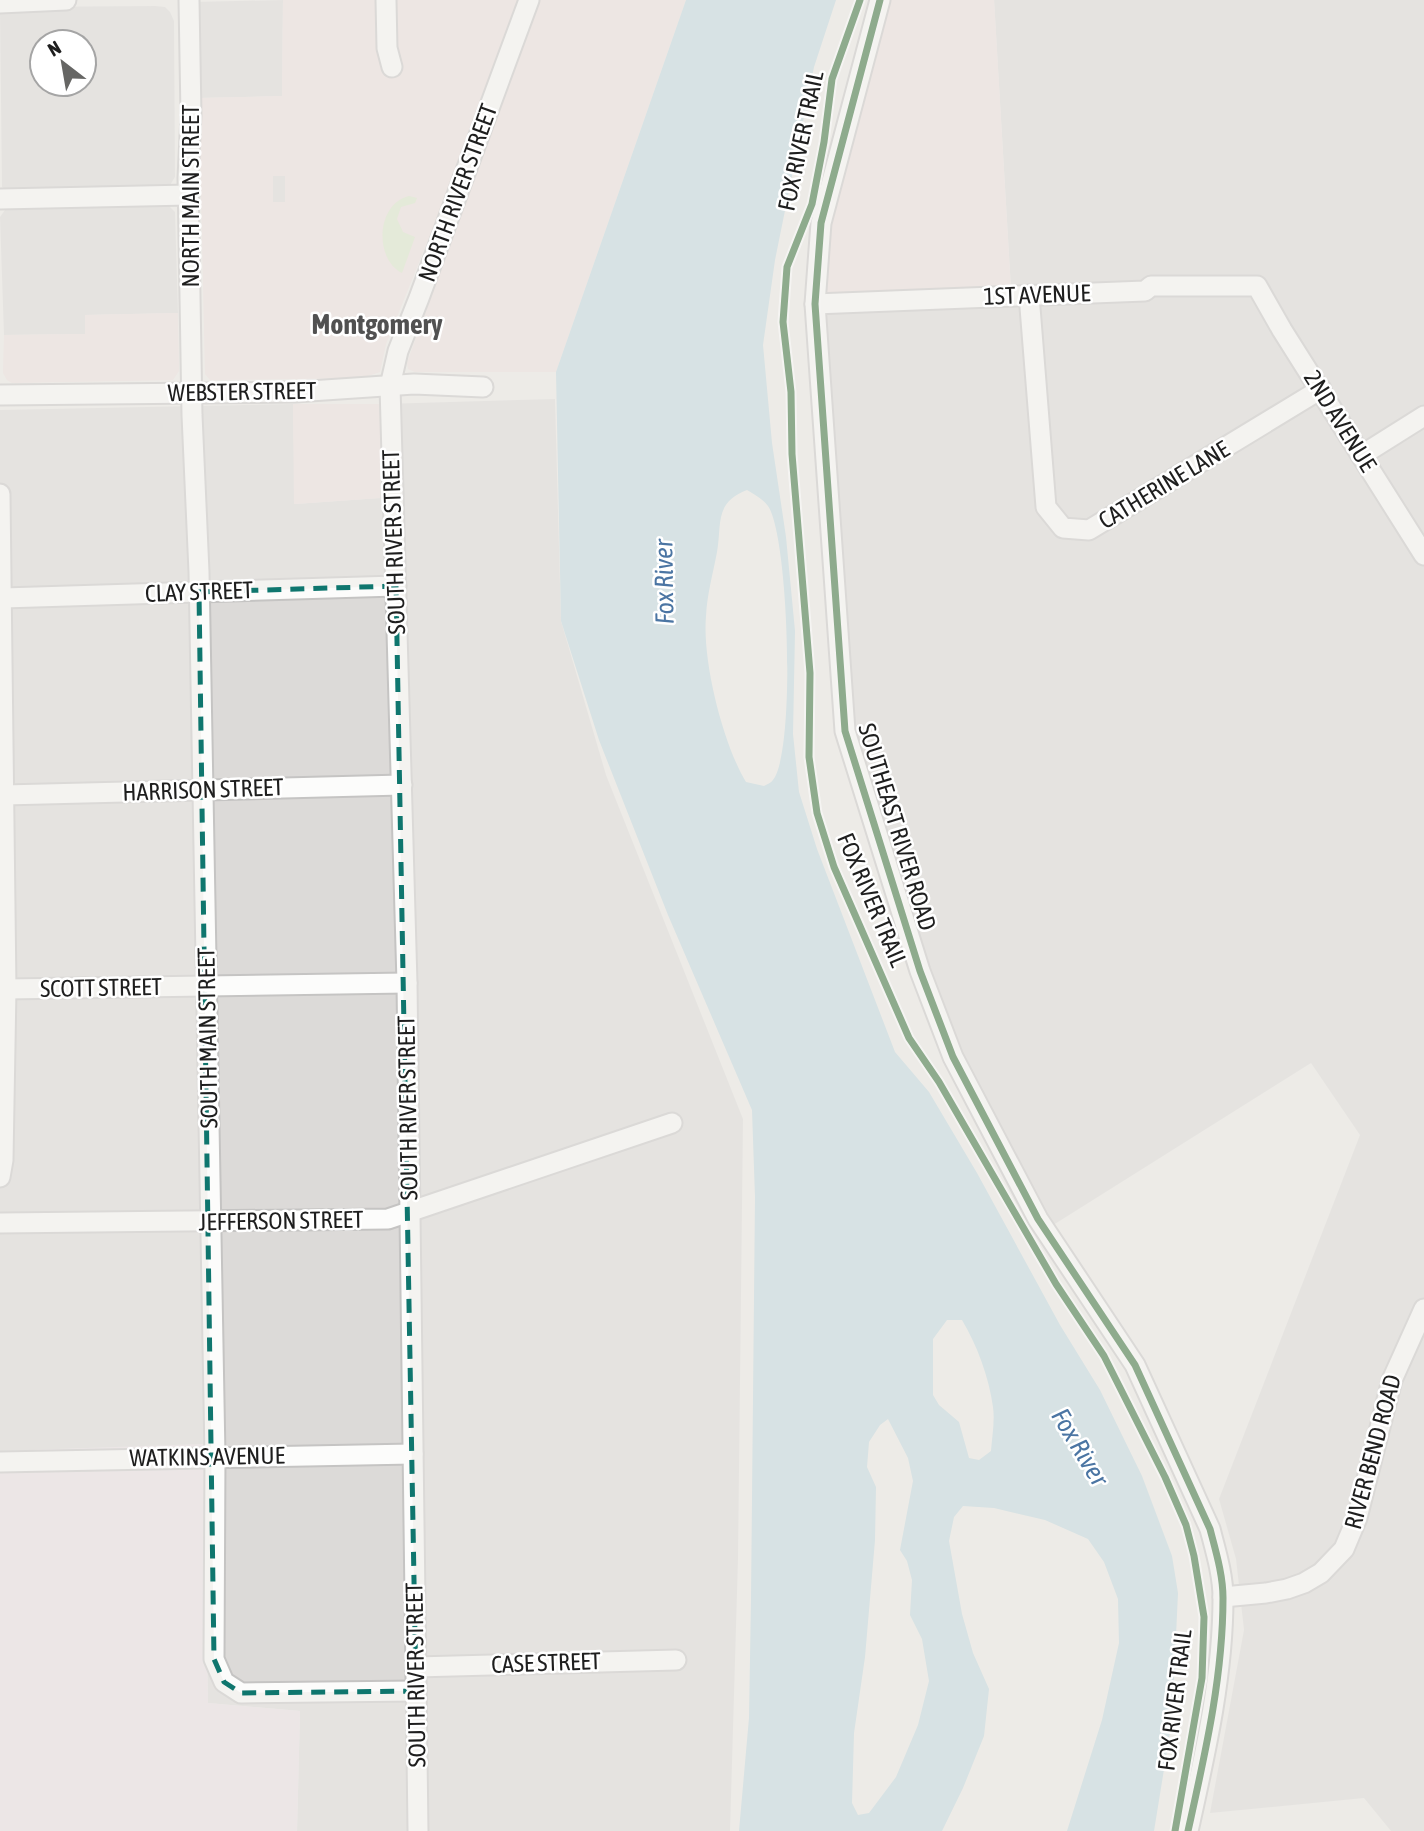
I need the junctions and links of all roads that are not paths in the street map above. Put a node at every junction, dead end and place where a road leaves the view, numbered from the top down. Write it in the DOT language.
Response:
graph roads {
  1 [pos="66,0"];
  2 [pos="189,0"];
  3 [pos="386,0"];
  4 [pos="529,0"];
  5 [pos="880,0"];
  6 [pos="0,3"];
  7 [pos="392,67"];
  8 [pos="189,195"];
  9 [pos="0,199"];
  10 [pos="1258,286"];
  11 [pos="1029,295"];
  12 [pos="815,304"];
  13 [pos="390,386"];
  14 [pos="483,387"];
  15 [pos="1321,389"];
  16 [pos="192,393"];
  17 [pos="0,395"];
  18 [pos="1424,416"];
  19 [pos="1362,455"];
  20 [pos="0,494"];
  21 [pos="1424,555"];
  22 [pos="396,586"];
  23 [pos="199,592"];
  24 [pos="3,598"];
  25 [pos="402,785"];
  26 [pos="203,789"];
  27 [pos="4,795"];
  28 [pos="407,984"];
  29 [pos="207,987"];
  30 [pos="6,989"];
  31 [pos="672,1123"];
  32 [pos="0,1177"];
  33 [pos="410,1213"];
  34 [pos="210,1222"];
  35 [pos="0,1223"];
  36 [pos="1424,1309"];
  37 [pos="413,1454"];
  38 [pos="215,1456"];
  39 [pos="0,1462"];
  40 [pos="1223,1597"];
  41 [pos="677,1660"];
  42 [pos="416,1667"];
  43 [pos="416,1691"];
  44 [pos="418,1831"];
  45 [pos="1188,1831"];
  1 -- 6 [label="street"];
  2 -- 8 [label="street, NORTH MAIN STREET"];
  3 -- 7 [label="street"];
  4 -- 13 [label="street, NORTH RIVER STREET"];
  5 -- 12 [label="street, SOUTHEAST RIVER ROAD"];
  8 -- 9 [label="street"];
  8 -- 16 [label="street, NORTH MAIN STREET"];
  10 -- 11 [label="street, 1ST AVENUE"];
  10 -- 15 [label="street, 2ND AVENUE"];
  11 -- 12 [label="street, 1ST AVENUE"];
  11 -- 15 [label="street, CATHERINE LANE"];
  12 -- 40 [label="street, SOUTHEAST RIVER ROAD"];
  13 -- 14 [label="street, WEBSTER STREET"];
  13 -- 16 [label="street, WEBSTER STREET"];
  13 -- 22 [label="street, SOUTH RIVER STREET"];
  15 -- 19 [label="street, 2ND AVENUE"];
  16 -- 17 [label="street, WEBSTER STREET"];
  16 -- 23 [label="street, SOUTH MAIN STREET"];
  18 -- 19 [label="street"];
  19 -- 21 [label="street, 2ND AVENUE"];
  20 -- 24 [label="street"];
  22 -- 23 [label="street, CLAY STREET"];
  22 -- 25 [label="street, SOUTH RIVER STREET"];
  23 -- 24 [label="street, CLAY STREET"];
  23 -- 26 [label="street, SOUTH MAIN STREET"];
  24 -- 27 [label="street"];
  25 -- 26 [label="street, HARRISON STREET"];
  25 -- 28 [label="street, SOUTH RIVER STREET"];
  26 -- 27 [label="street, HARRISON STREET"];
  26 -- 29 [label="street, SOUTH MAIN STREET"];
  27 -- 30 [label="street"];
  28 -- 29 [label="street, SCOTT STREET"];
  28 -- 33 [label="street, SOUTH RIVER STREET"];
  29 -- 30 [label="street, SCOTT STREET"];
  29 -- 34 [label="street, SOUTH MAIN STREET"];
  30 -- 32 [label="street"];
  31 -- 33 [label="street, JEFFERSON STREET"];
  33 -- 34 [label="street, JEFFERSON STREET"];
  33 -- 37 [label="street, SOUTH RIVER STREET"];
  34 -- 35 [label="street, JEFFERSON STREET"];
  34 -- 38 [label="street, SOUTH MAIN STREET"];
  36 -- 40 [label="street, RIVER BEND ROAD"];
  37 -- 38 [label="street, WATKINS AVENUE"];
  37 -- 42 [label="street, SOUTH RIVER STREET"];
  38 -- 39 [label="street, WATKINS AVENUE"];
  38 -- 43 [label="street, SOUTH MAIN STREET"];
  40 -- 45 [label="street, SOUTHEAST RIVER ROAD"];
  41 -- 42 [label="street, CASE STREET"];
  42 -- 43 [label="street, SOUTH RIVER STREET"];
  43 -- 44 [label="street, SOUTH RIVER STREET"];
}
